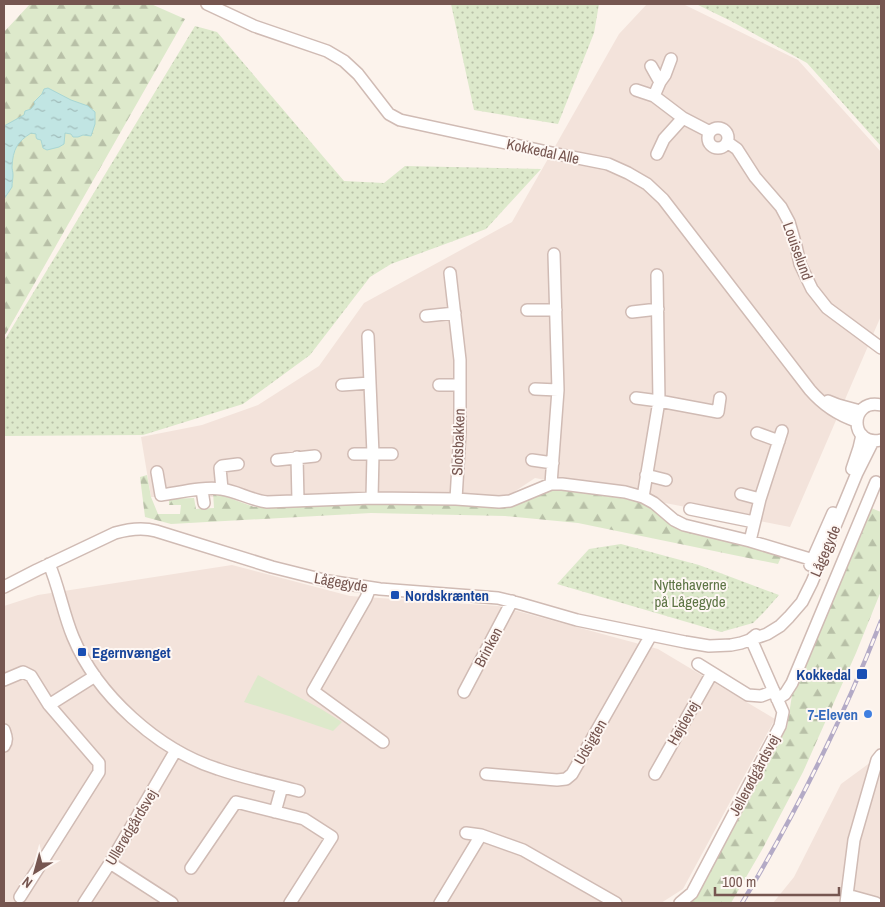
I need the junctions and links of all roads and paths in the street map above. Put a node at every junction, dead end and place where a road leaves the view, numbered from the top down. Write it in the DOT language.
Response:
graph roads {
  1 [pos="207,4"];
  2 [pos="670,59"];
  3 [pos="651,66"];
  4 [pos="660,82"];
  5 [pos="636,90"];
  6 [pos="654,96"];
  7 [pos="683,118"];
  8 [pos="657,154"];
  9 [pos="554,254"];
  10 [pos="450,273"];
  11 [pos="657,275"];
  12 [pos="658,309"];
  13 [pos="527,310"];
  14 [pos="556,310"];
  15 [pos="632,312"];
  16 [pos="455,313"];
  17 [pos="426,316"];
  18 [pos="368,336"];
  19 [pos="881,348"];
  20 [pos="370,383"];
  21 [pos="342,385"];
  22 [pos="439,385"];
  23 [pos="460,385"];
  24 [pos="535,388"];
  25 [pos="558,390"];
  26 [pos="636,398"];
  27 [pos="720,398"];
  28 [pos="659,401"];
  29 [pos="880,402"];
  30 [pos="858,416"];
  31 [pos="757,433"];
  32 [pos="862,436"];
  33 [pos="877,441"];
  34 [pos="354,454"];
  35 [pos="373,454"];
  36 [pos="392,454"];
  37 [pos="316,456"];
  38 [pos="297,457"];
  39 [pos="277,460"];
  40 [pos="532,460"];
  41 [pos="553,462"];
  42 [pos="238,464"];
  43 [pos="157,472"];
  44 [pos="646,475"];
  45 [pos="666,480"];
  46 [pos="876,482"];
  47 [pos="551,484"];
  48 [pos="222,489"];
  49 [pos="202,490"];
  50 [pos="741,494"];
  51 [pos="643,497"];
  52 [pos="372,498"];
  53 [pos="456,499"];
  54 [pos="760,499"];
  55 [pos="298,501"];
  56 [pos="204,503"];
  57 [pos="690,509"];
  58 [pos="754,522"];
  59 [pos="750,542"];
  60 [pos="817,560"];
  61 [pos="49,564"];
  62 [pos="4,587"];
  63 [pos="370,588"];
  64 [pos="512,601"];
  65 [pos="651,635"];
  66 [pos="756,638"];
  67 [pos="698,664"];
  68 [pos="712,673"];
  69 [pos="95,676"];
  70 [pos="4,680"];
  71 [pos="464,692"];
  72 [pos="775,695"];
  73 [pos="50,705"];
  74 [pos="4,730"];
  75 [pos="383,742"];
  76 [pos="4,746"];
  77 [pos="176,750"];
  78 [pos="881,755"];
  79 [pos="486,774"];
  80 [pos="654,774"];
  81 [pos="282,787"];
  82 [pos="299,792"];
  83 [pos="275,812"];
  84 [pos="466,833"];
  85 [pos="481,835"];
  86 [pos="110,863"];
  87 [pos="191,868"];
  88 [pos="20,897"];
  89 [pos="153,898"];
  90 [pos="846,899"];
  91 [pos="84,903"];
  92 [pos="172,903"];
  93 [pos="290,903"];
  94 [pos="440,903"];
  95 [pos="616,903"];
  96 [pos="680,903"];
  97 [pos="876,903"];
  1 -- 30 [label="street, Kokkedal Alle"];
  2 -- 4 [label="street"];
  3 -- 4 [label="street"];
  4 -- 6 [label="street"];
  5 -- 6 [label="street"];
  6 -- 7 [label="street"];
  7 -- 8 [label="street"];
  7 -- 19 [label="street, Louiselund"];
  9 -- 14 [label="street"];
  10 -- 16 [label="street, Slotsbakken"];
  11 -- 12 [label="street"];
  12 -- 15 [label="street"];
  12 -- 28 [label="street"];
  13 -- 14 [label="street"];
  14 -- 25 [label="street"];
  16 -- 17 [label="street"];
  16 -- 23 [label="street, Slotsbakken"];
  18 -- 20 [label="street"];
  20 -- 21 [label="street"];
  20 -- 35 [label="street"];
  22 -- 23 [label="street"];
  23 -- 53 [label="street, Slotsbakken"];
  24 -- 25 [label="street"];
  25 -- 41 [label="street"];
  26 -- 28 [label="street"];
  27 -- 28 [label="street"];
  28 -- 44 [label="street"];
  29 -- 30 [label="street"];
  30 -- 32 [label="street"];
  31 -- 54 [label="street"];
  32 -- 33 [label="street"];
  32 -- 60 [label="street, Lågegyde"];
  33 -- 60 [label="street, Lågegyde"];
  34 -- 35 [label="street"];
  35 -- 36 [label="street"];
  35 -- 52 [label="street"];
  37 -- 38 [label="street"];
  38 -- 39 [label="street"];
  38 -- 55 [label="street"];
  40 -- 41 [label="street"];
  41 -- 47 [label="street"];
  42 -- 48 [label="street"];
  43 -- 49 [label="street"];
  44 -- 45 [label="street"];
  44 -- 51 [label="street"];
  46 -- 72 [label="street, Lågegyde"];
  47 -- 51 [label="street"];
  47 -- 53 [label="street"];
  48 -- 49 [label="street"];
  48 -- 55 [label="street"];
  49 -- 56 [label="street"];
  50 -- 54 [label="street"];
  51 -- 59 [label="street"];
  52 -- 53 [label="street"];
  52 -- 55 [label="street"];
  54 -- 58 [label="street"];
  57 -- 58 [label="street"];
  58 -- 59 [label="street"];
  59 -- 60 [label="street"];
  60 -- 66 [label="street, Lågegyde"];
  61 -- 62 [label="street, Lågegyde"];
  61 -- 63 [label="street, Lågegyde"];
  61 -- 69 [label="street"];
  63 -- 64 [label="street, Lågegyde"];
  63 -- 75 [label="street"];
  64 -- 65 [label="street, Lågegyde"];
  64 -- 71 [label="street, Brinken"];
  65 -- 66 [label="street, Lågegyde"];
  65 -- 79 [label="street, Udsigten"];
  66 -- 72 [label="street, Jellerødgårdsvej"];
  67 -- 68 [label="street"];
  68 -- 72 [label="street"];
  68 -- 80 [label="street, Højdevej"];
  69 -- 73 [label="street"];
  69 -- 77 [label="street"];
  70 -- 73 [label="street"];
  72 -- 96 [label="street, Jellerødgårdsvej"];
  73 -- 88 [label="street"];
  74 -- 76 [label="street"];
  77 -- 81 [label="street"];
  77 -- 86 [label="street, Ullerødgårdsvej"];
  78 -- 90 [label="street"];
  81 -- 82 [label="street"];
  81 -- 83 [label="street"];
  83 -- 87 [label="street"];
  83 -- 93 [label="street"];
  84 -- 85 [label="street"];
  85 -- 94 [label="street"];
  85 -- 95 [label="street"];
  86 -- 89 [label="street"];
  86 -- 91 [label="street, Ullerødgårdsvej"];
  89 -- 92 [label="street"];
  90 -- 97 [label="street"];
}
